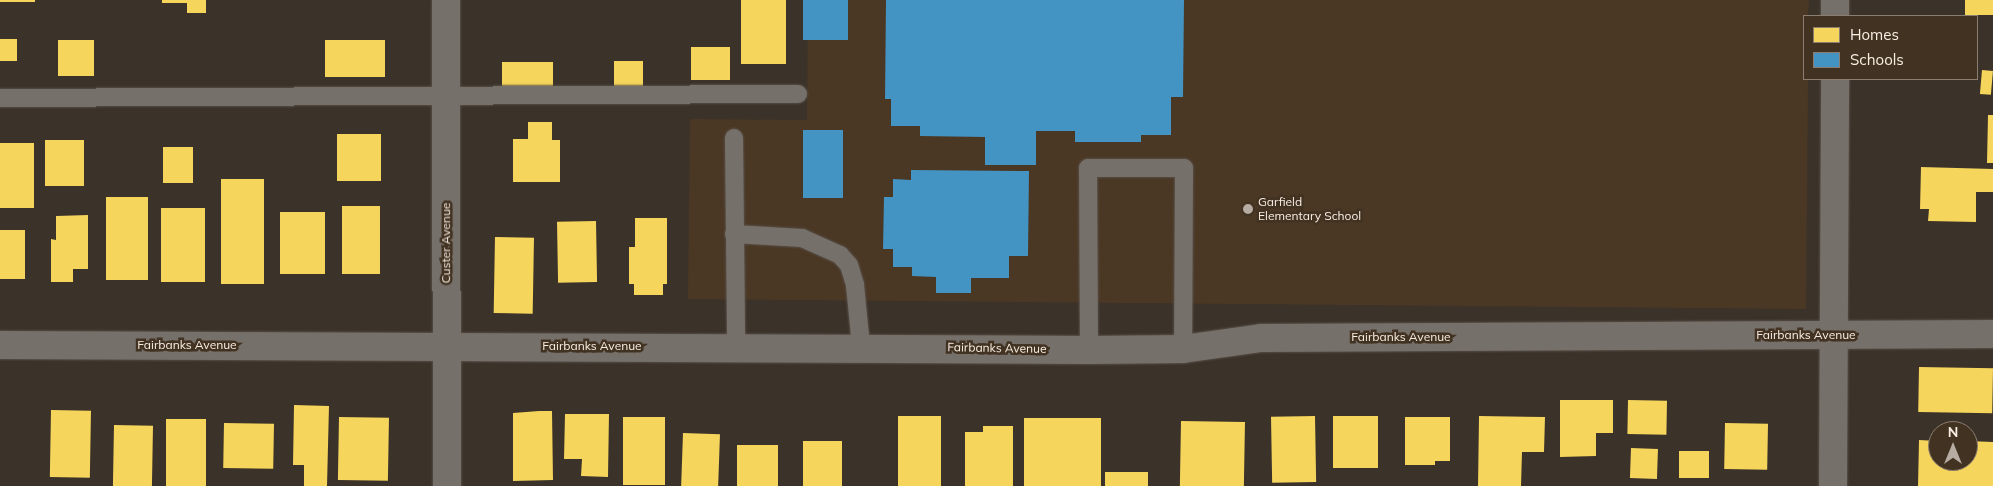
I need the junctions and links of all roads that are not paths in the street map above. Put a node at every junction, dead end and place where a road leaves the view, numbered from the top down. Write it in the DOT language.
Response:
graph roads {
  1 [pos="446,0"];
  2 [pos="1835,0"];
  3 [pos="1835,15"];
  4 [pos="1835,80"];
  5 [pos="798,94"];
  6 [pos="446,96"];
  7 [pos="0,98"];
  8 [pos="734,138"];
  9 [pos="734,234"];
  10 [pos="1993,334"];
  11 [pos="1835,335"];
  12 [pos="0,344"];
  13 [pos="446,345"];
  14 [pos="736,346"];
  15 [pos="861,346"];
  16 [pos="1183,349"];
  17 [pos="1089,350"];
  18 [pos="447,486"];
  19 [pos="1834,486"];
  1 -- 6 [label="street, Custer Avenue"];
  2 -- 3 [label="street"];
  4 -- 11 [label="street"];
  5 -- 6 [label="lane"];
  6 -- 7 [label="lane"];
  6 -- 13 [label="street, Custer Avenue"];
  8 -- 9 [label="lane"];
  9 -- 14 [label="lane"];
  9 -- 15 [label="lane"];
  10 -- 11 [label="street, Fairbanks Avenue"];
  11 -- 16 [label="street, Fairbanks Avenue"];
  11 -- 19 [label="street"];
  12 -- 13 [label="street, Fairbanks Avenue"];
  13 -- 14 [label="street, Fairbanks Avenue"];
  13 -- 18 [label="street, Custer Avenue"];
  14 -- 15 [label="street, Fairbanks Avenue"];
  15 -- 17 [label="street, Fairbanks Avenue"];
  16 -- 17 [label="street, Fairbanks Avenue"];
  16 -- 17 [label="lane"];
}
